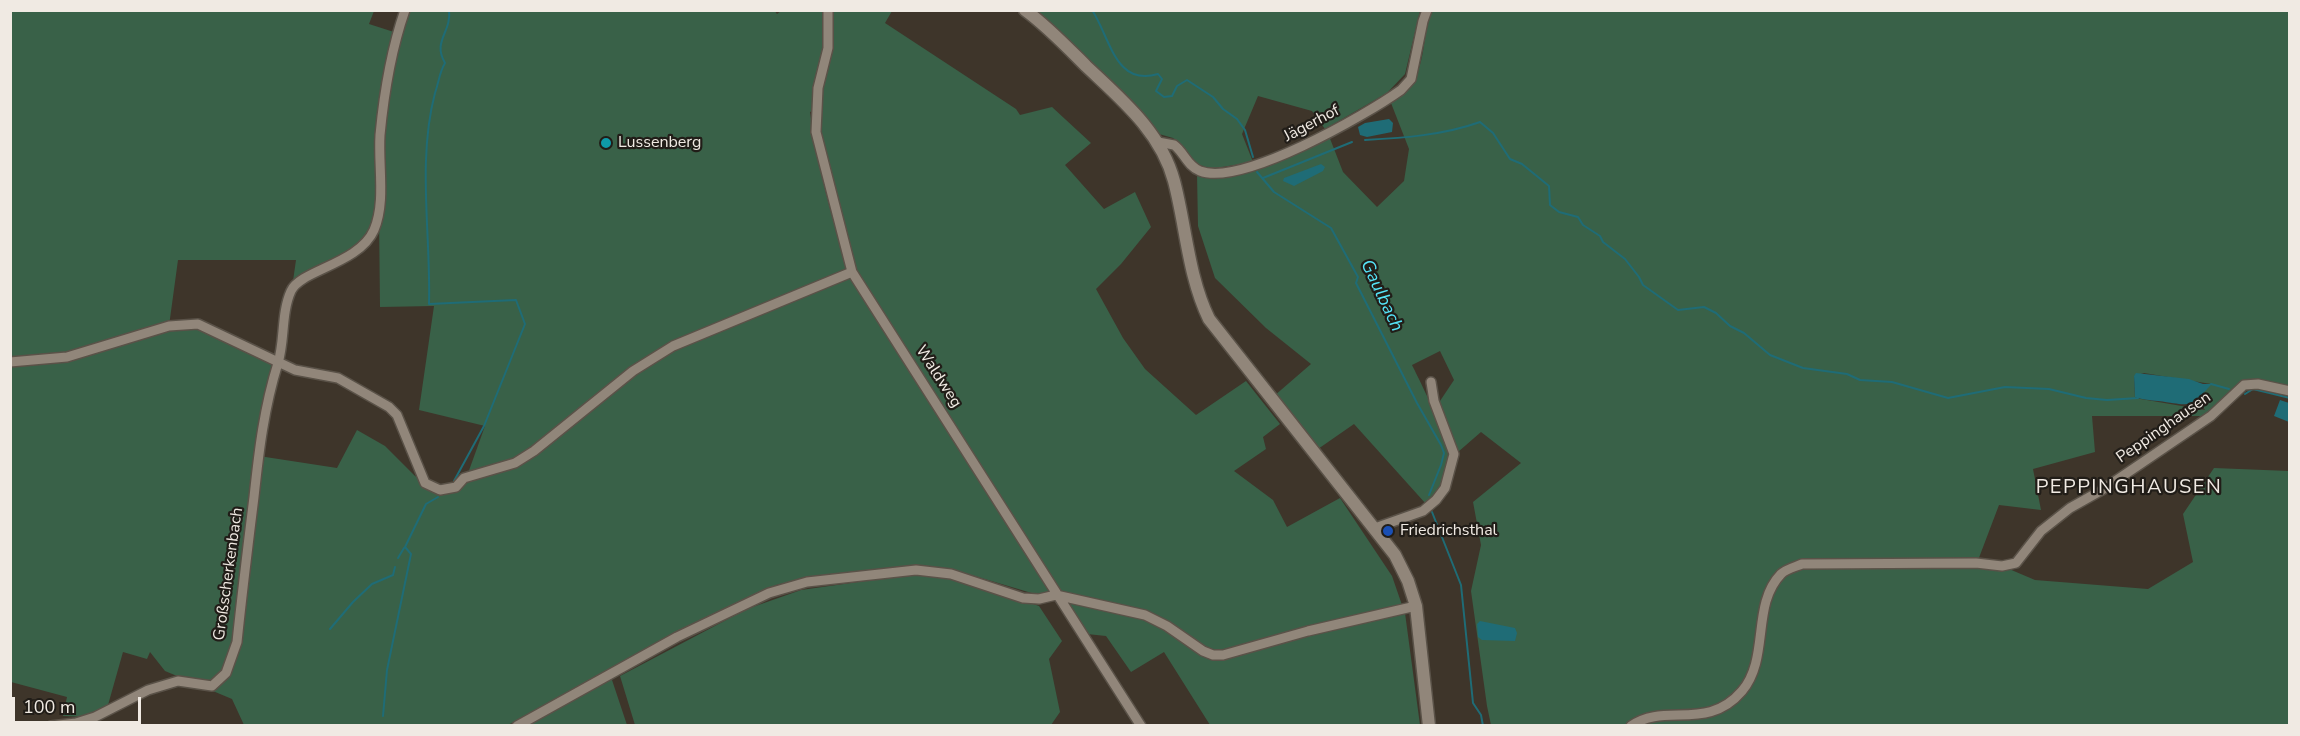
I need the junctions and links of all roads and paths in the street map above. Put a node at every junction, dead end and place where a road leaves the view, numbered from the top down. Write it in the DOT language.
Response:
graph roads {
  1 [pos="405,10"];
  2 [pos="828,10"];
  3 [pos="1025,10"];
  4 [pos="1427,10"];
  5 [pos="1158,142"];
  6 [pos="852,272"];
  7 [pos="10,362"];
  8 [pos="278,363"];
  9 [pos="1431,382"];
  10 [pos="2289,391"];
  11 [pos="1376,528"];
  12 [pos="1056,596"];
  13 [pos="1416,606"];
  14 [pos="51,726"];
  15 [pos="517,726"];
  16 [pos="1141,726"];
  17 [pos="1429,726"];
  18 [pos="1631,726"];
  1 -- 8 [label="street, Großscherkenbach"];
  2 -- 6 [label="street, Waldweg"];
  3 -- 5 [label="main road"];
  4 -- 5 [label="street, Jägerhof"];
  5 -- 11 [label="main road"];
  6 -- 8 [label="street"];
  6 -- 12 [label="street, Waldweg"];
  7 -- 8 [label="street"];
  8 -- 14 [label="street, Großscherkenbach"];
  9 -- 11 [label="street"];
  10 -- 18 [label="street, Peppinghausen"];
  11 -- 13 [label="main road"];
  12 -- 13 [label="street"];
  12 -- 15 [label="street"];
  12 -- 16 [label="street, Waldweg"];
  13 -- 17 [label="main road"];
}
